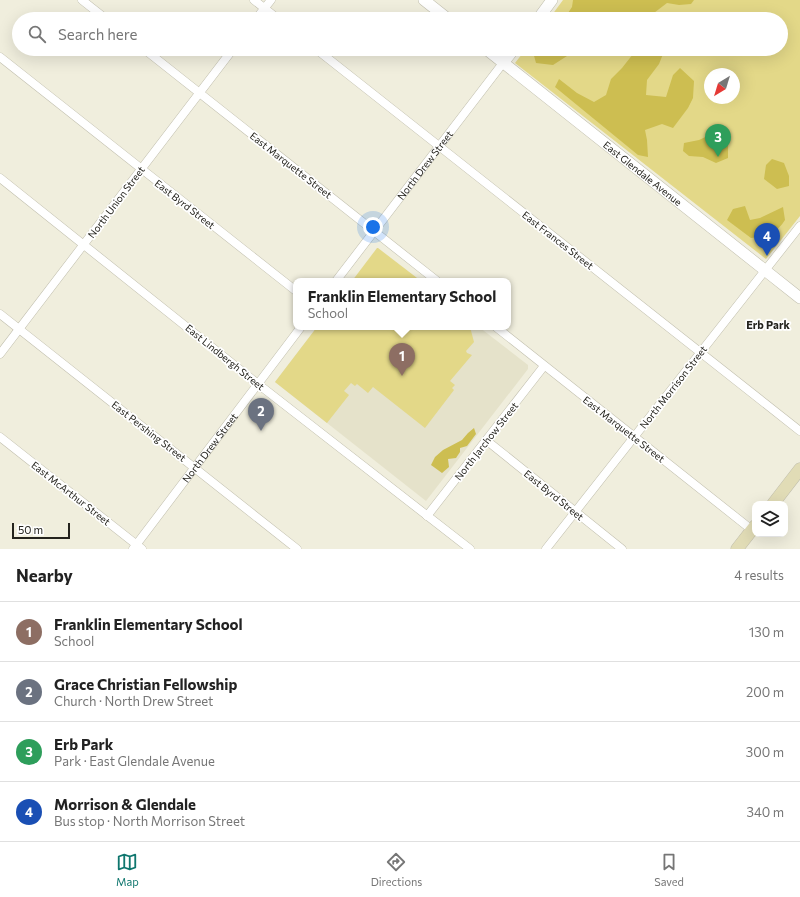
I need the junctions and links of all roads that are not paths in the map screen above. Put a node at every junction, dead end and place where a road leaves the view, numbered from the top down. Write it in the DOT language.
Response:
graph roads {
  1 [pos="82,0"];
  2 [pos="254,0"];
  3 [pos="271,0"];
  4 [pos="424,0"];
  5 [pos="552,0"];
  6 [pos="264,8"];
  7 [pos="97,12"];
  8 [pos="261,12"];
  9 [pos="269,12"];
  10 [pos="439,12"];
  11 [pos="543,12"];
  12 [pos="153,56"];
  13 [pos="227,56"];
  14 [pos="325,56"];
  15 [pos="494,56"];
  16 [pos="508,56"];
  17 [pos="0,57"];
  18 [pos="503,63"];
  19 [pos="199,92"];
  20 [pos="440,146"];
  21 [pos="141,169"];
  22 [pos="0,178"];
  23 [pos="800,226"];
  24 [pos="374,231"];
  25 [pos="84,244"];
  26 [pos="765,271"];
  27 [pos="338,278"];
  28 [pos="433,278"];
  29 [pos="293,289"];
  30 [pos="800,298"];
  31 [pos="0,314"];
  32 [pos="20,329"];
  33 [pos="299,330"];
  34 [pos="500,330"];
  35 [pos="700,352"];
  36 [pos="0,354"];
  37 [pos="544,366"];
  38 [pos="258,384"];
  39 [pos="800,431"];
  40 [pos="0,437"];
  41 [pos="634,437"];
  42 [pos="486,440"];
  43 [pos="195,468"];
  44 [pos="800,469"];
  45 [pos="775,501"];
  46 [pos="575,512"];
  47 [pos="427,516"];
  48 [pos="752,526"];
  49 [pos="752,530"];
  50 [pos="137,548"];
  51 [pos="738,548"];
  52 [pos="298,549"];
  53 [pos="470,549"];
  54 [pos="546,549"];
  55 [pos="622,549"];
  1 -- 7 [label="street"];
  2 -- 6 [label="street"];
  3 -- 6 [label="street"];
  4 -- 10 [label="street"];
  5 -- 11 [label="street"];
  6 -- 8 [label="street"];
  6 -- 9 [label="street"];
  12 -- 19 [label="street, East Marquette Street"];
  13 -- 19 [label="street, North Union Street"];
  14 -- 20 [label="street, East Frances Street"];
  15 -- 18 [label="street, East Glendale Avenue"];
  16 -- 18 [label="street, North Drew Street"];
  17 -- 21 [label="street, East Byrd Street"];
  18 -- 20 [label="street, North Drew Street"];
  18 -- 26 [label="street, East Glendale Avenue"];
  19 -- 21 [label="street, North Union Street"];
  19 -- 24 [label="street, East Marquette Street"];
  20 -- 24 [label="street, North Drew Street"];
  20 -- 35 [label="street, East Frances Street"];
  21 -- 25 [label="street, North Union Street"];
  21 -- 29 [label="street, East Byrd Street"];
  22 -- 25 [label="street, East Lindbergh Street"];
  23 -- 26 [label="street, North Morrison Street"];
  24 -- 27 [label="street, North Drew Street"];
  24 -- 28 [label="street, East Marquette Street"];
  25 -- 32 [label="street, North Union Street"];
  25 -- 38 [label="street, East Lindbergh Street"];
  26 -- 30 [label="street, East Glendale Avenue"];
  26 -- 35 [label="street, North Morrison Street"];
  31 -- 32 [label="street, East Pershing Street"];
  32 -- 36 [label="street, North Union Street"];
  32 -- 43 [label="street, East Pershing Street"];
  33 -- 38 [label="street, North Drew Street"];
  34 -- 37 [label="street, East Marquette Street"];
  35 -- 39 [label="street, East Frances Street"];
  35 -- 41 [label="street, North Morrison Street"];
  37 -- 41 [label="street, East Marquette Street"];
  37 -- 42 [label="street, North Jarchow Street"];
  38 -- 43 [label="street, North Drew Street"];
  38 -- 47 [label="street, East Lindbergh Street"];
  40 -- 50 [label="street, East McArthur Street"];
  41 -- 46 [label="street, North Morrison Street"];
  41 -- 48 [label="street, East Marquette Street"];
  42 -- 46 [label="street, East Byrd Street"];
  42 -- 47 [label="street, North Jarchow Street"];
  43 -- 50 [label="street, North Drew Street"];
  43 -- 52 [label="street, East Pershing Street"];
  44 -- 45 [label="main road"];
  46 -- 54 [label="street, North Morrison Street"];
  46 -- 55 [label="street, East Byrd Street"];
  47 -- 53 [label="street, East Lindbergh Street"];
  49 -- 51 [label="main road"];
}
